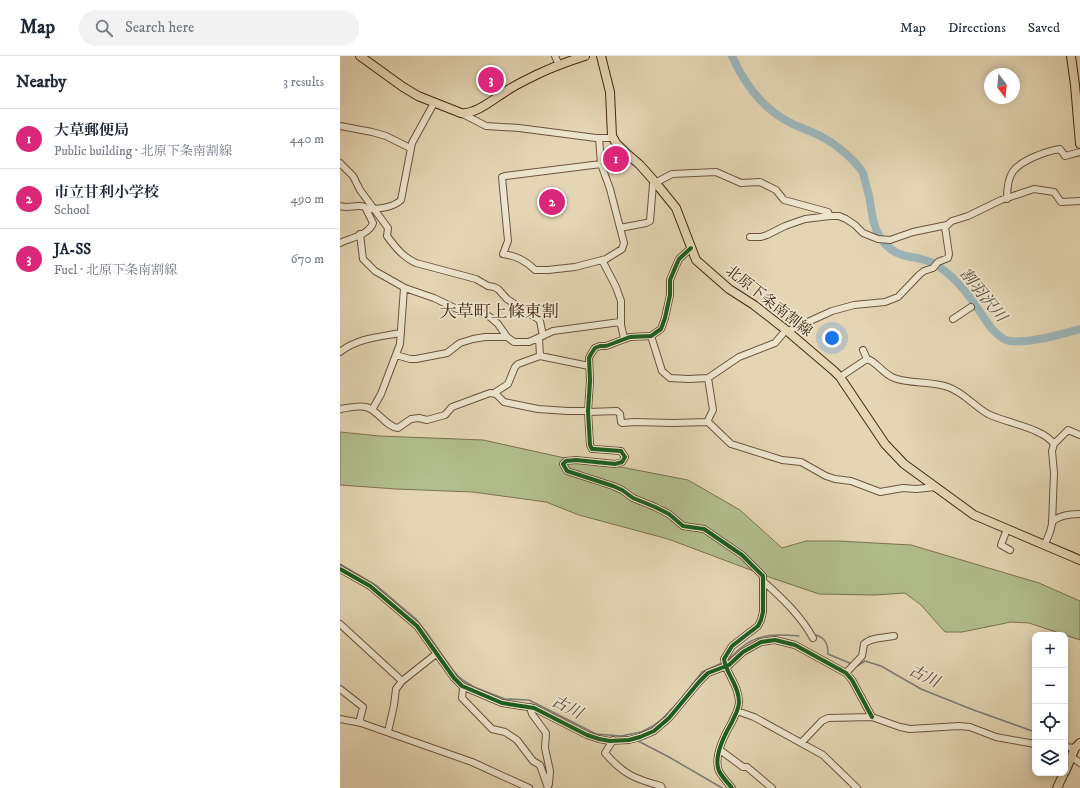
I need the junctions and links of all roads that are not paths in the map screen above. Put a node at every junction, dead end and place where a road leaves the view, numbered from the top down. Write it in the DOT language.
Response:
graph roads {
  1 [pos="360,56"];
  2 [pos="555,56"];
  3 [pos="585,56"];
  4 [pos="601,56"];
  5 [pos="1071,56"];
  6 [pos="559,65"];
  7 [pos="434,103"];
  8 [pos="1079,107"];
  9 [pos="461,113"];
  10 [pos="340,126"];
  11 [pos="599,138"];
  12 [pos="613,138"];
  13 [pos="1080,144"];
  14 [pos="410,148"];
  15 [pos="1080,152"];
  16 [pos="340,163"];
  17 [pos="601,164"];
  18 [pos="655,182"];
  19 [pos="1007,199"];
  20 [pos="1080,201"];
  21 [pos="340,206"];
  22 [pos="366,209"];
  23 [pos="375,209"];
  24 [pos="830,216"];
  25 [pos="947,225"];
  26 [pos="620,228"];
  27 [pos="360,234"];
  28 [pos="750,237"];
  29 [pos="340,242"];
  30 [pos="690,248"];
  31 [pos="602,260"];
  32 [pos="404,288"];
  33 [pos="971,307"];
  34 [pos="953,319"];
  35 [pos="620,322"];
  36 [pos="787,330"];
  37 [pos="401,333"];
  38 [pos="651,336"];
  39 [pos="507,337"];
  40 [pos="541,337"];
  41 [pos="624,338"];
  42 [pos="863,350"];
  43 [pos="340,352"];
  44 [pos="396,355"];
  45 [pos="540,356"];
  46 [pos="867,359"];
  47 [pos="590,366"];
  48 [pos="840,377"];
  49 [pos="708,378"];
  50 [pos="494,393"];
  51 [pos="340,409"];
  52 [pos="372,410"];
  53 [pos="588,411"];
  54 [pos="707,422"];
  55 [pos="1080,435"];
  56 [pos="1054,444"];
  57 [pos="935,487"];
  58 [pos="1080,514"];
  59 [pos="1052,522"];
  60 [pos="1008,529"];
  61 [pos="1045,544"];
  62 [pos="1010,550"];
  63 [pos="1080,560"];
  64 [pos="340,569"];
  65 [pos="764,582"];
  66 [pos="340,624"];
  67 [pos="894,636"];
  68 [pos="813,638"];
  69 [pos="436,654"];
  70 [pos="724,664"];
  71 [pos="846,673"];
  72 [pos="402,680"];
  73 [pos="463,688"];
  74 [pos="340,689"];
  75 [pos="530,707"];
  76 [pos="737,711"];
  77 [pos="872,716"];
  78 [pos="340,719"];
  79 [pos="361,723"];
  80 [pos="388,732"];
  81 [pos="613,740"];
  82 [pos="802,742"];
  83 [pos="1032,743"];
  84 [pos="1078,746"];
  85 [pos="1068,747"];
  86 [pos="720,750"];
  87 [pos="1072,757"];
  88 [pos="1080,763"];
  89 [pos="1068,766"];
  90 [pos="1063,776"];
  91 [pos="529,788"];
  92 [pos="548,788"];
  93 [pos="662,788"];
  94 [pos="732,788"];
  95 [pos="772,788"];
  96 [pos="857,788"];
  97 [pos="1057,788"];
  1 -- 7 [label="main road"];
  2 -- 6 [label="street"];
  3 -- 6 [label="main road"];
  4 -- 12 [label="main road"];
  5 -- 8 [label="main road"];
  6 -- 9 [label="main road"];
  7 -- 9 [label="main road"];
  7 -- 14 [label="street"];
  8 -- 13 [label="main road"];
  9 -- 11 [label="street"];
  10 -- 14 [label="street"];
  11 -- 12 [label="street"];
  11 -- 17 [label="street"];
  12 -- 18 [label="main road, 北原下条南割線"];
  14 -- 23 [label="street"];
  15 -- 19 [label="street"];
  16 -- 23 [label="street"];
  17 -- 26 [label="street"];
  17 -- 31 [label="street"];
  18 -- 24 [label="street"];
  18 -- 26 [label="street"];
  18 -- 30 [label="main road, 北原下条南割線"];
  19 -- 20 [label="street"];
  19 -- 25 [label="street"];
  21 -- 22 [label="street"];
  22 -- 23 [label="street"];
  22 -- 27 [label="street"];
  23 -- 40 [label="street"];
  24 -- 25 [label="street"];
  24 -- 28 [label="street"];
  25 -- 36 [label="street"];
  26 -- 31 [label="street"];
  27 -- 29 [label="street"];
  27 -- 32 [label="street"];
  30 -- 36 [label="main road, 北原下条南割線"];
  30 -- 38 [label="street"];
  31 -- 35 [label="street"];
  32 -- 37 [label="street"];
  32 -- 39 [label="street"];
  33 -- 34 [label="street"];
  35 -- 40 [label="street"];
  35 -- 41 [label="street"];
  36 -- 48 [label="main road, 北原下条南割線"];
  36 -- 49 [label="street"];
  37 -- 43 [label="street"];
  37 -- 44 [label="street"];
  38 -- 41 [label="street"];
  38 -- 49 [label="street"];
  39 -- 40 [label="street"];
  39 -- 44 [label="street"];
  40 -- 45 [label="street"];
  41 -- 47 [label="street"];
  42 -- 46 [label="street"];
  44 -- 52 [label="street"];
  45 -- 47 [label="street"];
  45 -- 50 [label="street"];
  46 -- 48 [label="street"];
  46 -- 56 [label="street"];
  47 -- 53 [label="street"];
  48 -- 57 [label="main road, 北原下条南割線"];
  49 -- 54 [label="street"];
  50 -- 52 [label="street"];
  50 -- 53 [label="street"];
  51 -- 52 [label="street"];
  53 -- 54 [label="street"];
  53 -- 65 [label="street"];
  54 -- 57 [label="street"];
  55 -- 56 [label="street"];
  56 -- 59 [label="street"];
  57 -- 60 [label="main road, 北原下条南割線"];
  58 -- 59 [label="street"];
  59 -- 61 [label="street"];
  60 -- 61 [label="main road, 北原下条南割線"];
  60 -- 62 [label="street"];
  61 -- 63 [label="main road, 北原下条南割線"];
  64 -- 69 [label="street"];
  65 -- 68 [label="street"];
  65 -- 70 [label="street"];
  66 -- 72 [label="street"];
  67 -- 71 [label="street"];
  69 -- 72 [label="street"];
  69 -- 75 [label="street"];
  70 -- 71 [label="street"];
  70 -- 76 [label="street"];
  70 -- 81 [label="street"];
  71 -- 77 [label="street"];
  72 -- 80 [label="street"];
  73 -- 92 [label="street"];
  74 -- 79 [label="street"];
  75 -- 81 [label="street"];
  75 -- 92 [label="street"];
  76 -- 82 [label="street"];
  76 -- 86 [label="street"];
  77 -- 82 [label="street"];
  77 -- 83 [label="street"];
  78 -- 79 [label="street"];
  79 -- 80 [label="street"];
  80 -- 91 [label="street"];
  81 -- 93 [label="street"];
  82 -- 96 [label="street"];
  84 -- 85 [label="street"];
  84 -- 87 [label="main road"];
  86 -- 94 [label="street"];
  86 -- 95 [label="street"];
  87 -- 88 [label="street"];
  87 -- 89 [label="main road"];
  90 -- 97 [label="main road"];
}
